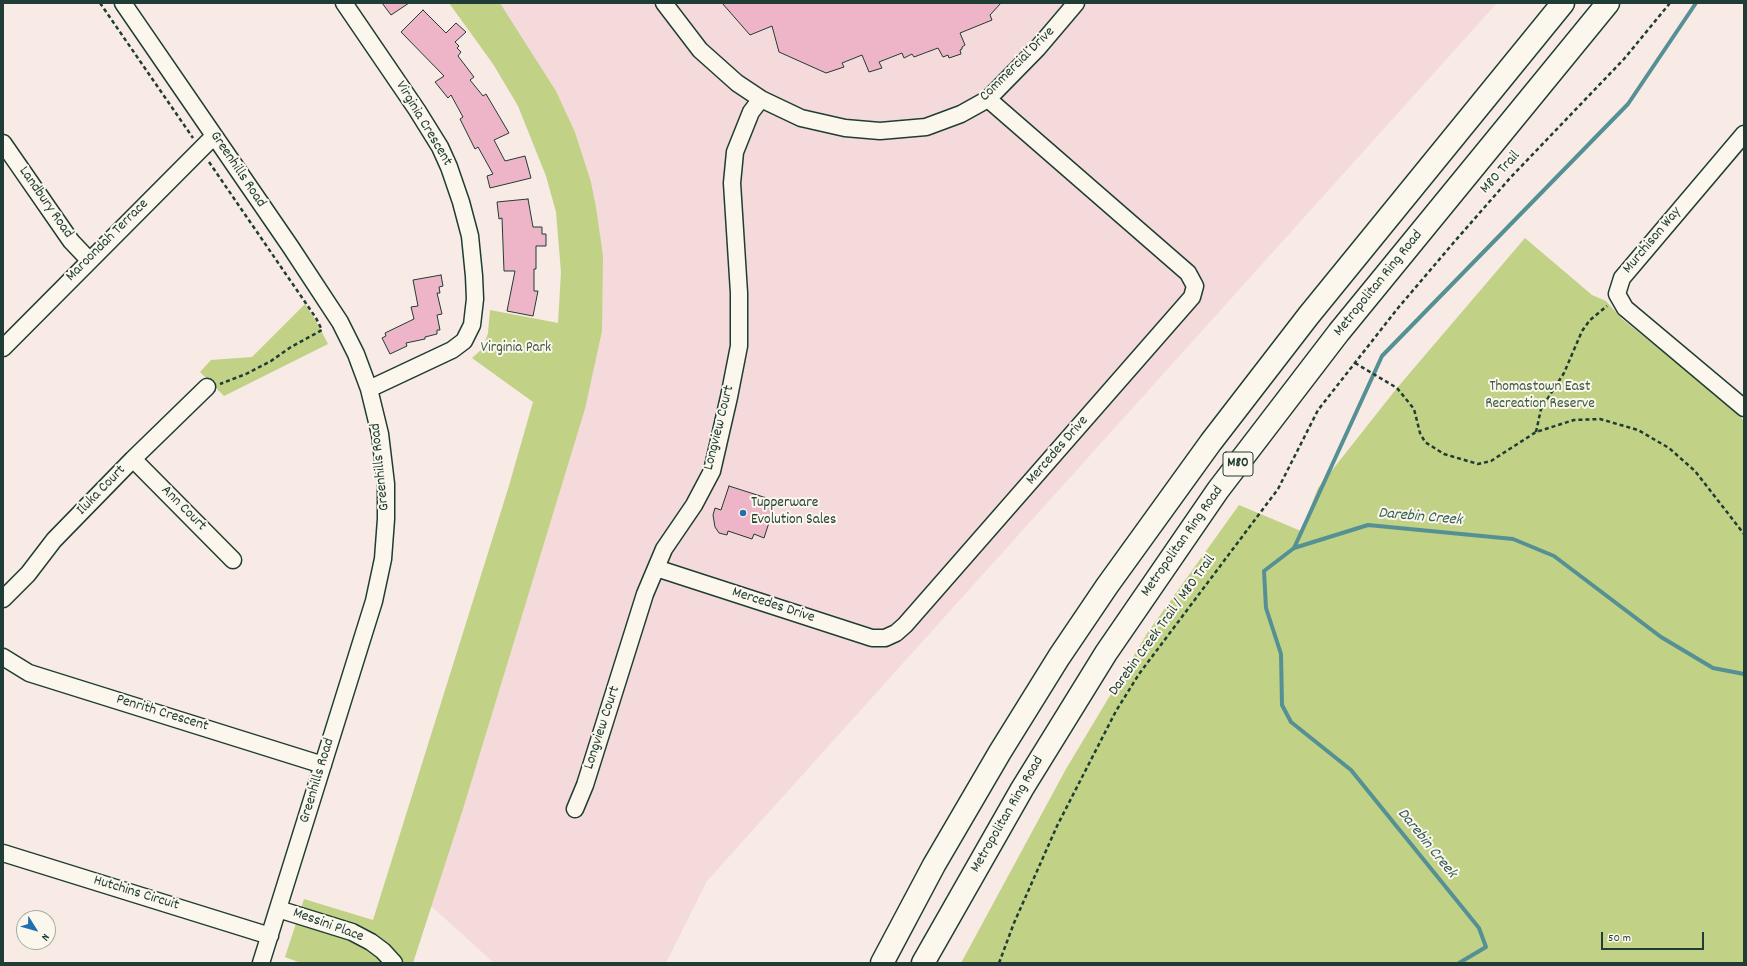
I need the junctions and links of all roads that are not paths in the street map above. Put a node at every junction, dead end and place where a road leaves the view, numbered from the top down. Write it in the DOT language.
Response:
graph roads {
  1 [pos="124,3"];
  2 [pos="344,3"];
  3 [pos="664,3"];
  4 [pos="1076,3"];
  5 [pos="1563,3"];
  6 [pos="1608,3"];
  7 [pos="761,99"];
  8 [pos="988,99"];
  9 [pos="214,136"];
  10 [pos="3,143"];
  11 [pos="1741,145"];
  12 [pos="89,260"];
  13 [pos="3,348"];
  14 [pos="208,387"];
  15 [pos="369,389"];
  16 [pos="1744,408"];
  17 [pos="133,459"];
  18 [pos="233,560"];
  19 [pos="656,568"];
  20 [pos="3,600"];
  21 [pos="3,657"];
  22 [pos="323,765"];
  23 [pos="575,810"];
  24 [pos="3,853"];
  25 [pos="278,908"];
  26 [pos="270,936"];
  27 [pos="261,963"];
  28 [pos="394,963"];
  29 [pos="882,963"];
  30 [pos="923,963"];
  1 -- 9 [label="street, Greenhills Road"];
  2 -- 15 [label="street, Virginia Crescent"];
  3 -- 7 [label="street, Commercial Drive"];
  4 -- 8 [label="street, Commercial Drive"];
  5 -- 29 [label="highway, M80"];
  6 -- 30 [label="highway, Metropolitan Ring Road / M80"];
  7 -- 8 [label="street, Commercial Drive"];
  7 -- 19 [label="street, Longview Court"];
  8 -- 19 [label="street, Mercedes Drive"];
  9 -- 12 [label="street, Maroondah Terrace"];
  9 -- 15 [label="street, Greenhills Road"];
  10 -- 12 [label="street, Landbury Road"];
  11 -- 16 [label="street, Murchison Way"];
  12 -- 13 [label="street, Maroondah Terrace"];
  14 -- 17 [label="street, Iluka Court"];
  15 -- 22 [label="street, Greenhills Road"];
  17 -- 18 [label="street, Ann Court"];
  17 -- 20 [label="street, Iluka Court"];
  19 -- 23 [label="street, Longview Court"];
  21 -- 22 [label="street, Penrith Crescent"];
  22 -- 25 [label="street, Greenhills Road"];
  24 -- 26 [label="street, Hutchins Circuit"];
  25 -- 26 [label="street, Greenhills Road"];
  25 -- 28 [label="street, Messini Place"];
  26 -- 27 [label="street, Greenhills Road"];
}
